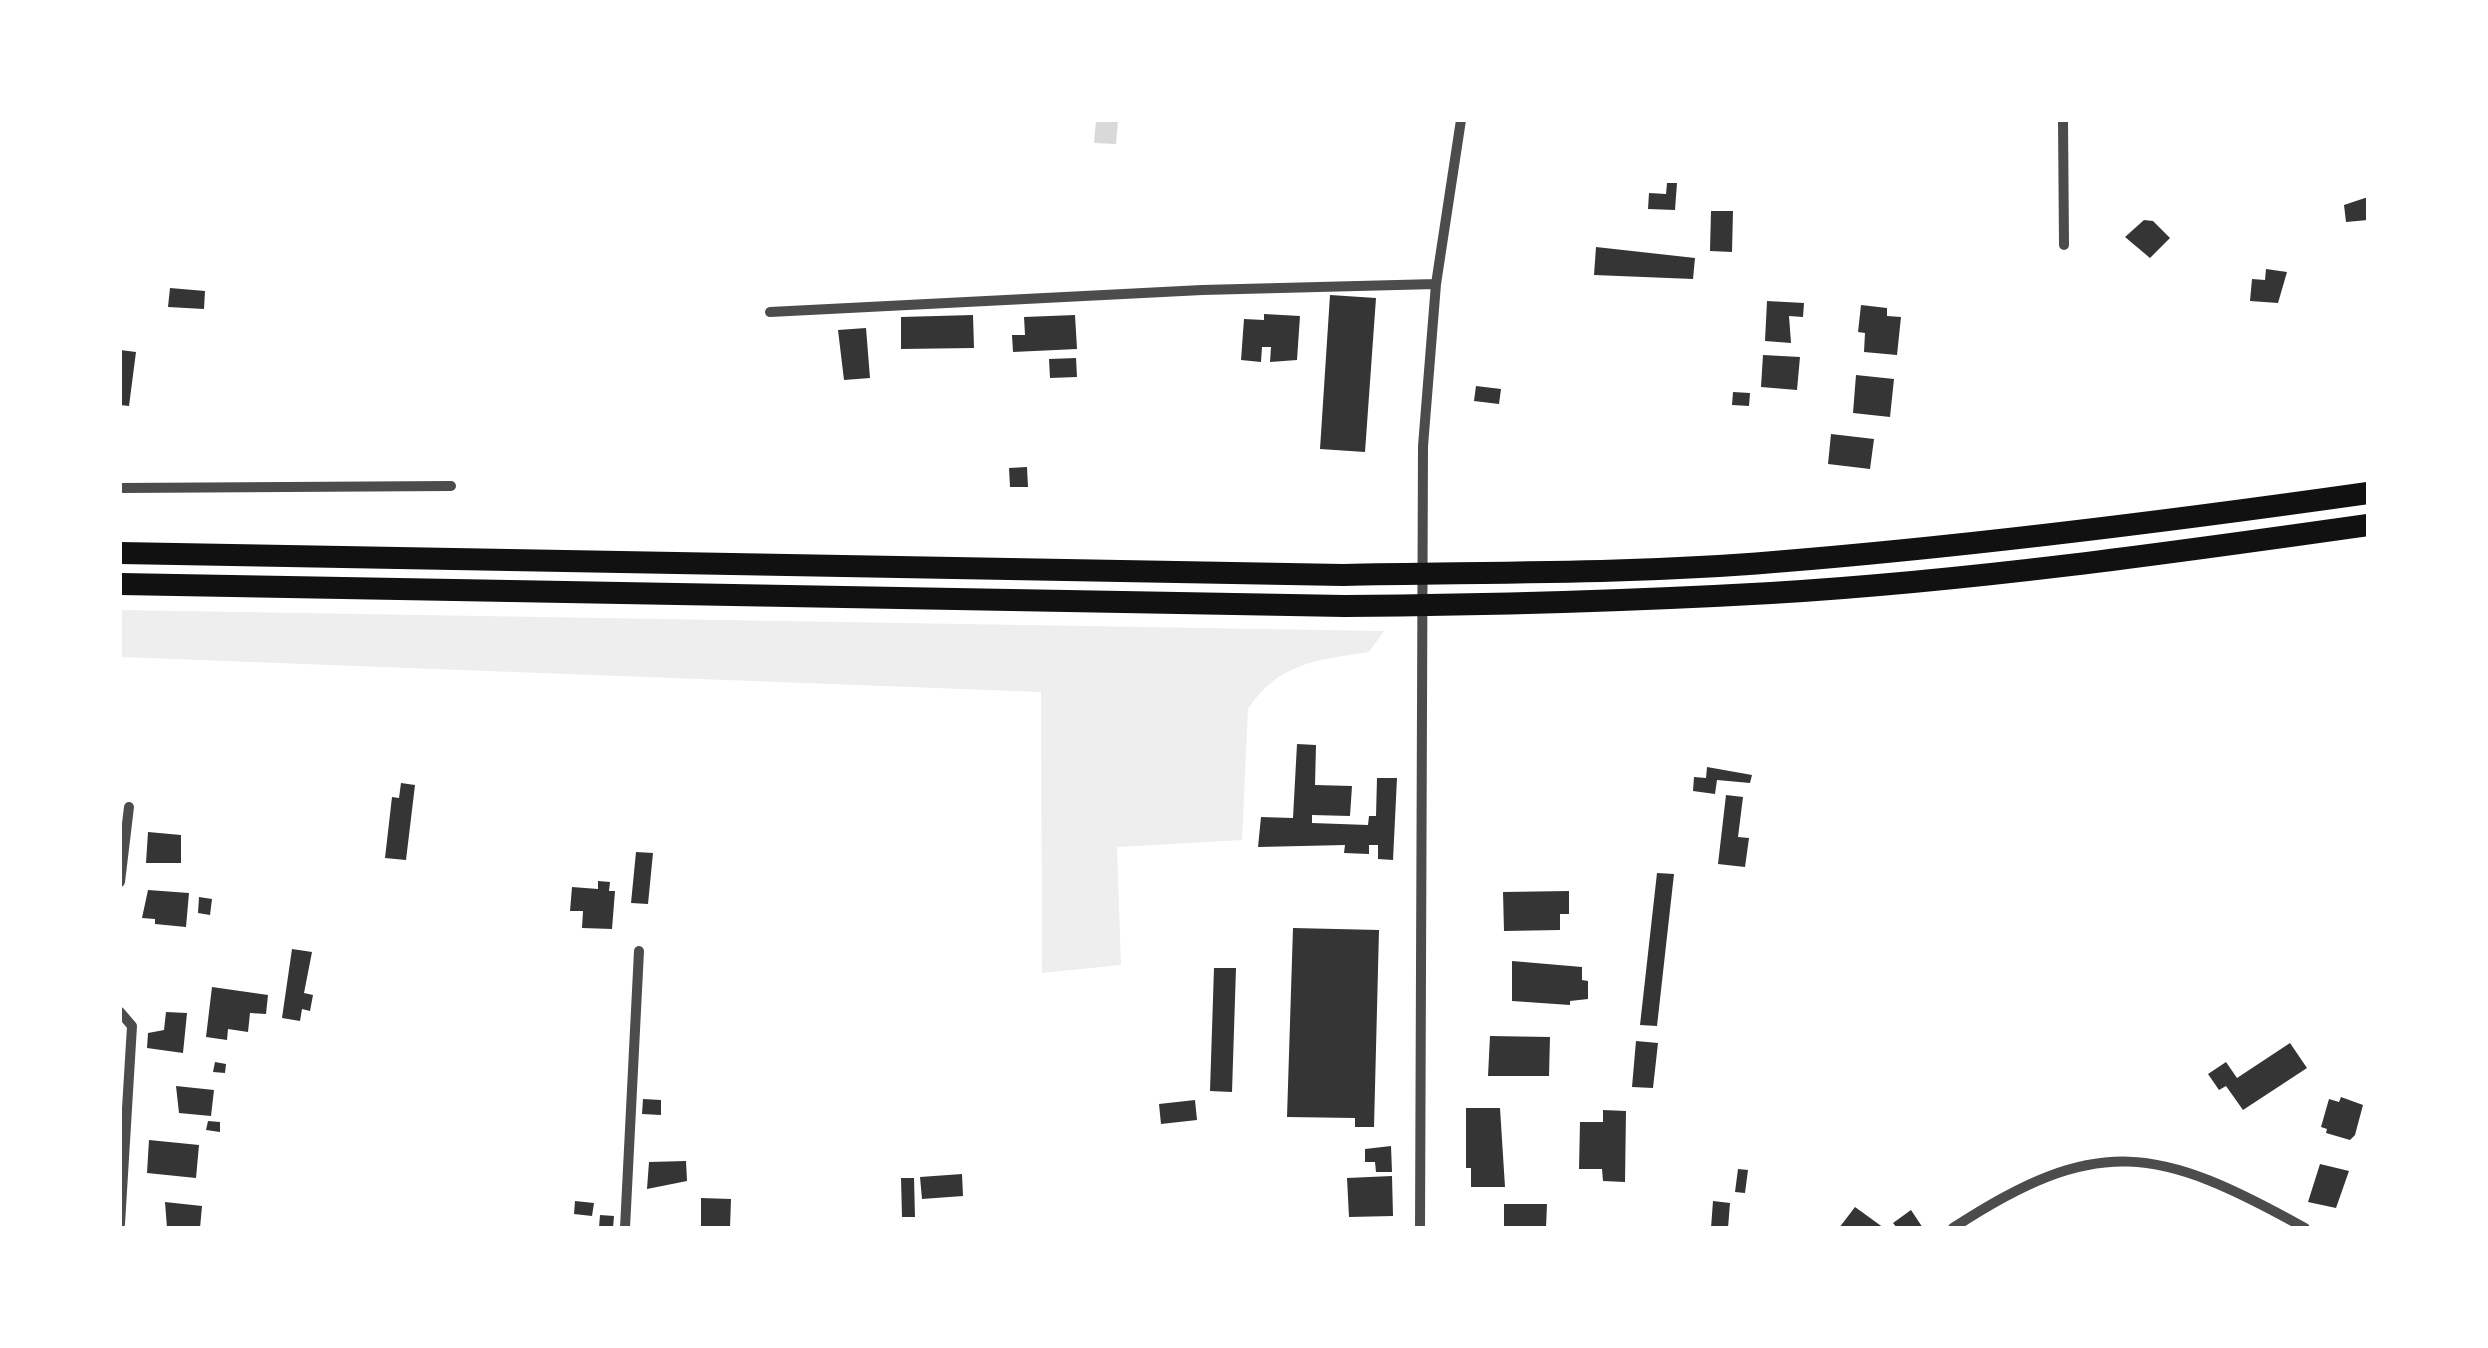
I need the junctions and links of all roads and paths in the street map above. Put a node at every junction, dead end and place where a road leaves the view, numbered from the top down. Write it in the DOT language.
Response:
graph roads {
  1 [pos="1461,120"];
  2 [pos="2062,120"];
  3 [pos="2064,245"];
  4 [pos="1436,284"];
  5 [pos="770,312"];
  6 [pos="451,486"];
  7 [pos="120,488"];
  8 [pos="2368,493"];
  9 [pos="2368,525"];
  10 [pos="120,552"];
  11 [pos="120,584"];
  12 [pos="129,808"];
  13 [pos="120,882"];
  14 [pos="639,951"];
  15 [pos="120,1012"];
  16 [pos="120,1224"];
  17 [pos="625,1228"];
  18 [pos="1420,1228"];
  19 [pos="1953,1228"];
  20 [pos="2305,1228"];
  1 -- 4 [label="street"];
  2 -- 3 [label="street"];
  4 -- 5 [label="street"];
  4 -- 18 [label="street"];
  6 -- 7 [label="street"];
  8 -- 10 [label="highway"];
  9 -- 11 [label="highway"];
  12 -- 13 [label="street"];
  14 -- 17 [label="street"];
  15 -- 16 [label="street"];
  19 -- 20 [label="street"];
}
